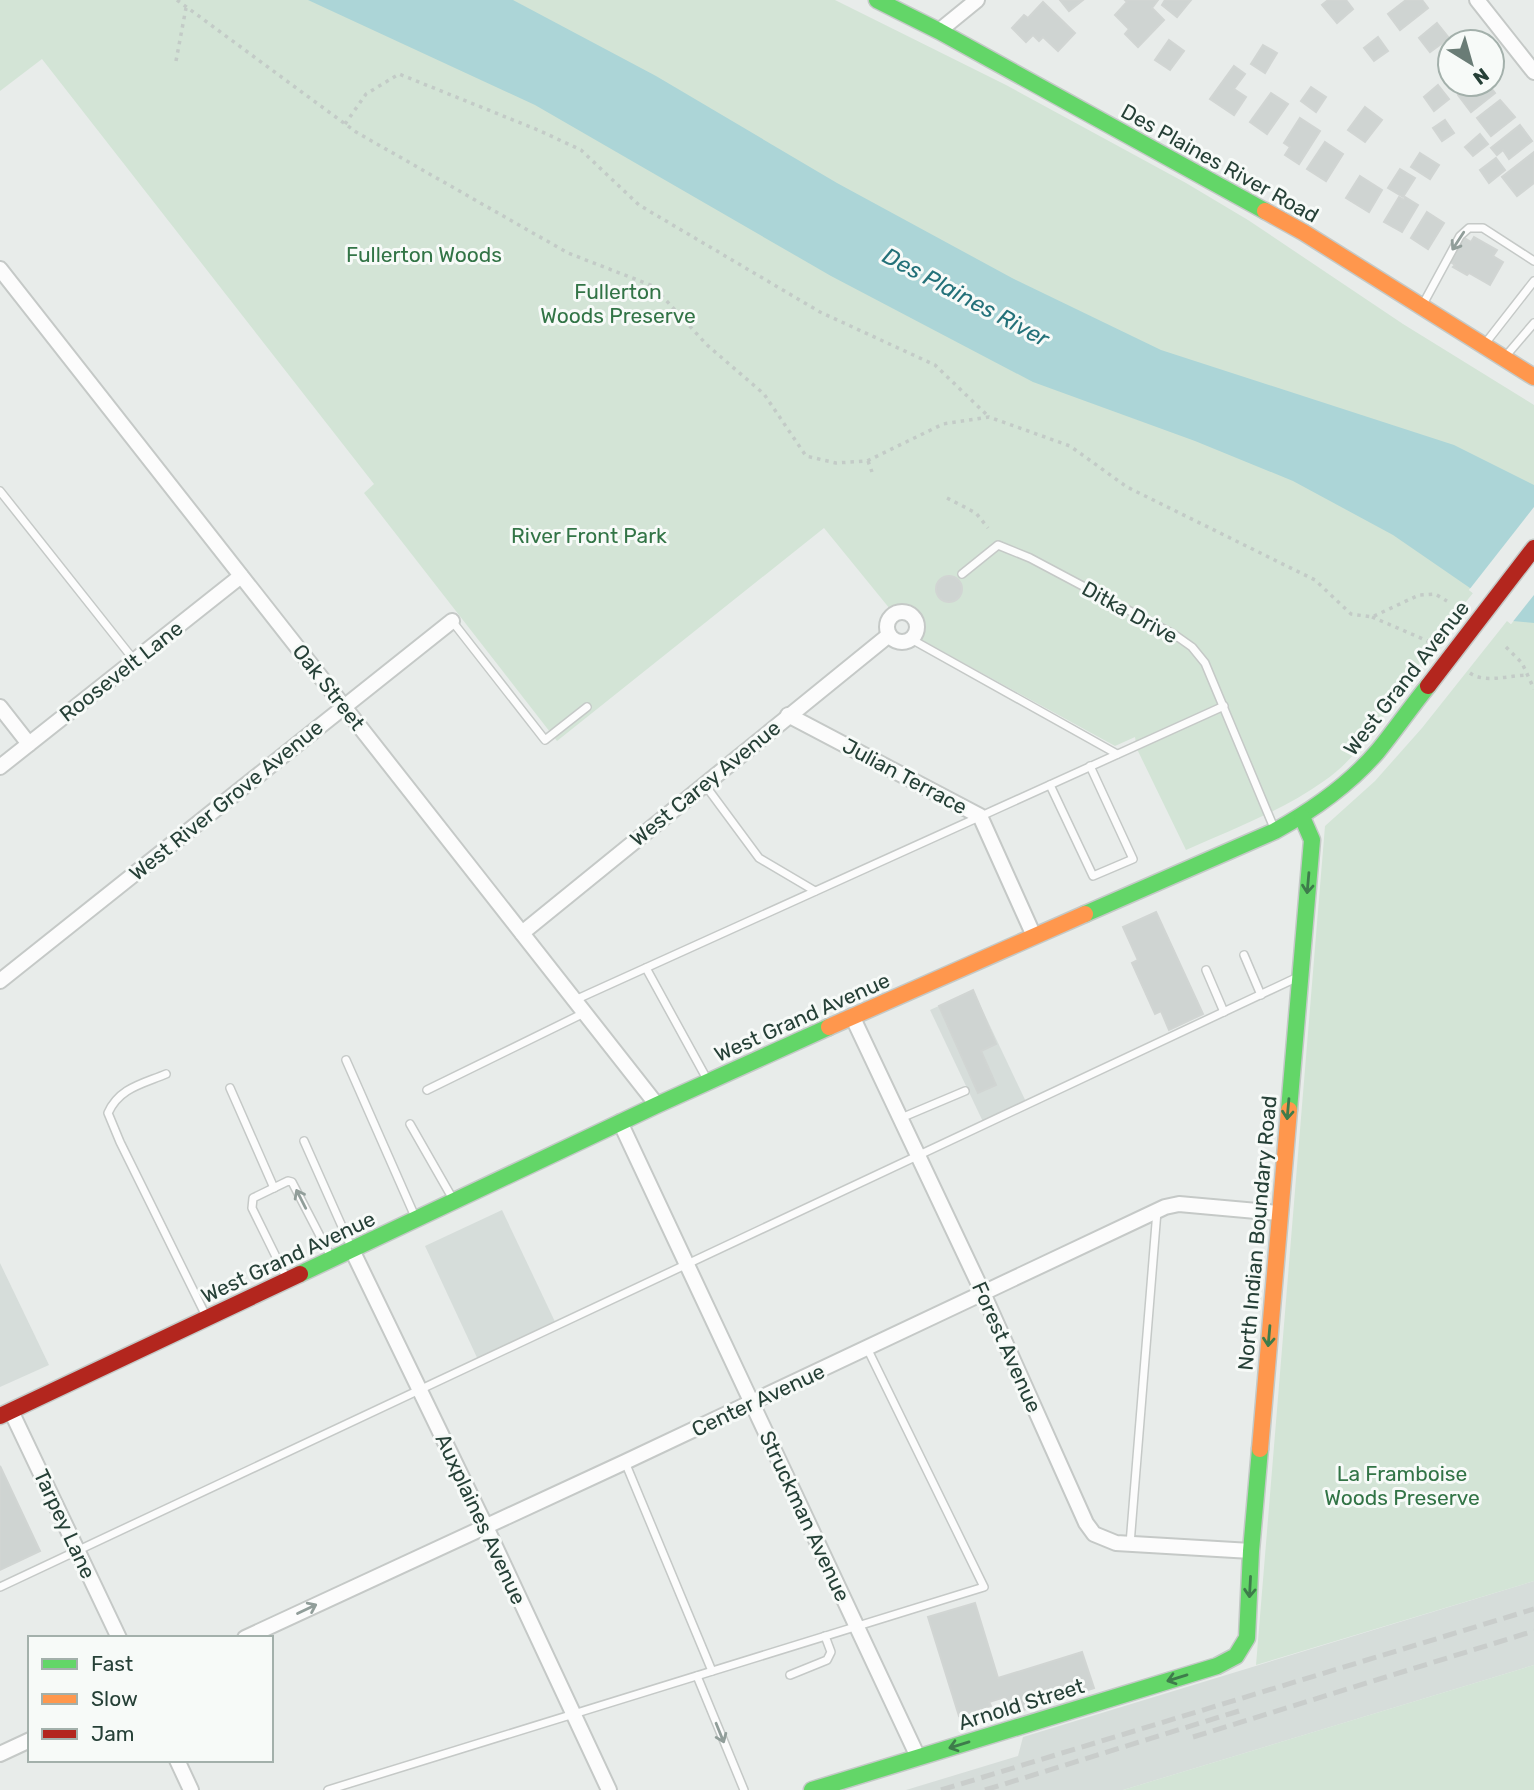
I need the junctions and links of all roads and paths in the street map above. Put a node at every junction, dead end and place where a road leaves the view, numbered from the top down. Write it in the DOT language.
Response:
graph roads {
  1 [pos="177,0"];
  2 [pos="877,0"];
  3 [pos="978,0"];
  4 [pos="1477,0"];
  5 [pos="186,7"];
  6 [pos="939,30"];
  7 [pos="176,61"];
  8 [pos="1534,72"];
  9 [pos="345,124"];
  10 [pos="1534,261"];
  11 [pos="0,270"];
  12 [pos="1534,281"];
  13 [pos="1422,307"];
  14 [pos="1534,323"];
  15 [pos="1483,345"];
  16 [pos="1504,358"];
  17 [pos="1534,377"];
  18 [pos="989,418"];
  19 [pos="867,461"];
  20 [pos="872,472"];
  21 [pos="0,491"];
  22 [pos="947,498"];
  23 [pos="988,528"];
  24 [pos="1534,548"];
  25 [pos="962,574"];
  26 [pos="241,576"];
  27 [pos="1447,601"];
  28 [pos="1372,617"];
  29 [pos="453,621"];
  30 [pos="889,635"];
  31 [pos="911,639"];
  32 [pos="1430,642"];
  33 [pos="1506,647"];
  34 [pos="134,661"];
  35 [pos="1470,673"];
  36 [pos="1528,676"];
  37 [pos="1534,689"];
  38 [pos="344,706"];
  39 [pos="587,706"];
  40 [pos="1224,706"];
  41 [pos="0,707"];
  42 [pos="788,715"];
  43 [pos="29,744"];
  44 [pos="1117,754"];
  45 [pos="1090,766"];
  46 [pos="0,767"];
  47 [pos="704,784"];
  48 [pos="1050,785"];
  49 [pos="980,816"];
  50 [pos="1302,817"];
  51 [pos="1275,831"];
  52 [pos="815,891"];
  53 [pos="522,933"];
  54 [pos="1034,936"];
  55 [pos="1244,955"];
  56 [pos="646,968"];
  57 [pos="1206,970"];
  58 [pos="1300,976"];
  59 [pos="0,981"];
  60 [pos="1261,995"];
  61 [pos="575,1000"];
  62 [pos="584,1012"];
  63 [pos="1224,1012"];
  64 [pos="852,1016"];
  65 [pos="346,1060"];
  66 [pos="166,1074"];
  67 [pos="708,1082"];
  68 [pos="230,1088"];
  69 [pos="427,1090"];
  70 [pos="965,1091"];
  71 [pos="657,1105"];
  72 [pos="900,1118"];
  73 [pos="620,1122"];
  74 [pos="410,1124"];
  75 [pos="304,1141"];
  76 [pos="917,1155"];
  77 [pos="274,1188"];
  78 [pos="454,1201"];
  79 [pos="1157,1211"];
  80 [pos="1279,1213"];
  81 [pos="416,1219"];
  82 [pos="352,1250"];
  83 [pos="332,1259"];
  84 [pos="687,1264"];
  85 [pos="287,1281"];
  86 [pos="983,1293"];
  87 [pos="208,1318"];
  88 [pos="867,1348"];
  89 [pos="419,1388"];
  90 [pos="752,1403"];
  91 [pos="6,1414"];
  92 [pos="625,1462"];
  93 [pos="486,1527"];
  94 [pos="1130,1544"];
  95 [pos="78,1551"];
  96 [pos="1251,1551"];
  97 [pos="0,1587"];
  98 [pos="857,1626"];
  99 [pos="118,1636"];
  100 [pos="249,1636"];
  101 [pos="825,1636"];
  102 [pos="1240,1654"];
  103 [pos="712,1671"];
  104 [pos="790,1675"];
  105 [pos="697,1676"];
  106 [pos="573,1713"];
  107 [pos="28,1741"];
  108 [pos="0,1754"];
  109 [pos="918,1757"];
  110 [pos="178,1762"];
  111 [pos="191,1790"];
  112 [pos="328,1790"];
  113 [pos="609,1790"];
  114 [pos="744,1790"];
  115 [pos="812,1790"];
  1 -- 5 [label="path"];
  2 -- 6 [label="main road, Des Plaines River Road"];
  3 -- 6 [label="street"];
  4 -- 8 [label="street"];
  5 -- 7 [label="path"];
  5 -- 9 [label="path"];
  6 -- 13 [label="main road, Des Plaines River Road"];
  9 -- 18 [label="path"];
  9 -- 19 [label="path"];
  10 -- 13 [label="lane, one-way"];
  11 -- 26 [label="street, Oak Street"];
  12 -- 15 [label="lane"];
  13 -- 15 [label="main road, Des Plaines River Road"];
  14 -- 16 [label="lane"];
  15 -- 16 [label="main road, Des Plaines River Road"];
  16 -- 17 [label="main road, Des Plaines River Road"];
  18 -- 19 [label="path"];
  18 -- 28 [label="path"];
  19 -- 20 [label="path"];
  21 -- 34 [label="lane"];
  22 -- 23 [label="path"];
  24 -- 50 [label="main road, West Grand Avenue"];
  25 -- 40 [label="lane, Ditka Drive"];
  26 -- 34 [label="street, Roosevelt Lane"];
  26 -- 38 [label="street, Oak Street"];
  27 -- 28 [label="path"];
  28 -- 32 [label="path"];
  29 -- 38 [label="street, West River Grove Avenue"];
  29 -- 39 [label="lane"];
  30 -- 31 [label="street"];
  30 -- 31 [label="street, West Carey Avenue"];
  30 -- 42 [label="street, West Carey Avenue"];
  31 -- 44 [label="lane"];
  33 -- 36 [label="path"];
  34 -- 43 [label="street, Roosevelt Lane"];
  35 -- 36 [label="path"];
  36 -- 37 [label="path"];
  38 -- 53 [label="street, Oak Street"];
  38 -- 59 [label="street, West River Grove Avenue"];
  40 -- 44 [label="lane"];
  40 -- 51 [label="lane, Ditka Drive"];
  41 -- 43 [label="street"];
  42 -- 47 [label="street, West Carey Avenue"];
  42 -- 49 [label="street, Julian Terrace"];
  43 -- 46 [label="street, Roosevelt Lane"];
  44 -- 45 [label="lane"];
  45 -- 48 [label="lane"];
  45 -- 48 [label="lane"];
  47 -- 52 [label="lane"];
  47 -- 53 [label="street, West Carey Avenue"];
  48 -- 49 [label="lane"];
  49 -- 52 [label="lane"];
  49 -- 54 [label="street, Julian Terrace"];
  50 -- 51 [label="main road, West Grand Avenue"];
  50 -- 58 [label="main road, North Indian Boundary Road, one-way"];
  51 -- 54 [label="main road, West Grand Avenue"];
  52 -- 56 [label="lane"];
  53 -- 61 [label="street, Oak Street"];
  54 -- 64 [label="main road, West Grand Avenue"];
  55 -- 60 [label="lane"];
  56 -- 61 [label="lane"];
  56 -- 67 [label="lane"];
  57 -- 63 [label="lane"];
  58 -- 60 [label="lane"];
  58 -- 80 [label="main road, North Indian Boundary Road, one-way"];
  60 -- 63 [label="lane"];
  61 -- 62 [label="street, Oak Street"];
  62 -- 69 [label="lane"];
  62 -- 71 [label="street, Oak Street"];
  63 -- 76 [label="lane"];
  64 -- 67 [label="main road, West Grand Avenue"];
  64 -- 72 [label="street, Forest Avenue"];
  65 -- 81 [label="lane"];
  66 -- 87 [label="lane"];
  67 -- 71 [label="main road, West Grand Avenue"];
  68 -- 77 [label="lane"];
  70 -- 72 [label="lane"];
  71 -- 73 [label="main road, West Grand Avenue"];
  72 -- 76 [label="street, Forest Avenue"];
  73 -- 78 [label="main road, West Grand Avenue"];
  73 -- 84 [label="street, Struckman Avenue"];
  74 -- 78 [label="lane"];
  75 -- 82 [label="lane"];
  76 -- 84 [label="lane"];
  76 -- 86 [label="street, Forest Avenue"];
  83 -- 77 [label="lane, one-way"];
  77 -- 85 [label="lane"];
  78 -- 81 [label="main road, West Grand Avenue"];
  79 -- 80 [label="street, Center Avenue"];
  79 -- 86 [label="street, Center Avenue"];
  79 -- 94 [label="lane"];
  80 -- 96 [label="main road, North Indian Boundary Road, one-way"];
  81 -- 82 [label="main road, West Grand Avenue"];
  82 -- 83 [label="main road, West Grand Avenue"];
  82 -- 89 [label="street, Auxplaines Avenue"];
  83 -- 85 [label="main road, West Grand Avenue"];
  84 -- 89 [label="lane"];
  84 -- 90 [label="street, Struckman Avenue"];
  85 -- 87 [label="main road, West Grand Avenue"];
  86 -- 88 [label="street, Center Avenue"];
  86 -- 94 [label="street, Forest Avenue"];
  87 -- 91 [label="main road, West Grand Avenue"];
  88 -- 90 [label="street, Center Avenue"];
  88 -- 98 [label="lane"];
  89 -- 93 [label="street, Auxplaines Avenue"];
  89 -- 95 [label="lane"];
  90 -- 92 [label="street, Center Avenue"];
  90 -- 98 [label="street, Struckman Avenue"];
  91 -- 95 [label="street, Tarpey Lane"];
  92 -- 93 [label="street, Center Avenue"];
  92 -- 103 [label="lane"];
  100 -- 93 [label="street, Center Avenue, one-way"];
  93 -- 106 [label="street, Auxplaines Avenue"];
  94 -- 96 [label="street, Forest Avenue"];
  95 -- 97 [label="lane"];
  95 -- 99 [label="street, Tarpey Lane"];
  96 -- 102 [label="main road, North Indian Boundary Road, one-way"];
  98 -- 101 [label="lane"];
  98 -- 109 [label="street, Struckman Avenue"];
  101 -- 103 [label="lane"];
  101 -- 104 [label="lane"];
  102 -- 109 [label="main road, Arnold Street, one-way"];
  103 -- 105 [label="lane"];
  105 -- 106 [label="lane"];
  105 -- 114 [label="lane, one-way"];
  106 -- 112 [label="lane"];
  106 -- 113 [label="street, Auxplaines Avenue"];
  107 -- 108 [label="street"];
  109 -- 115 [label="main road, Arnold Street"];
  110 -- 111 [label="street"];
}
